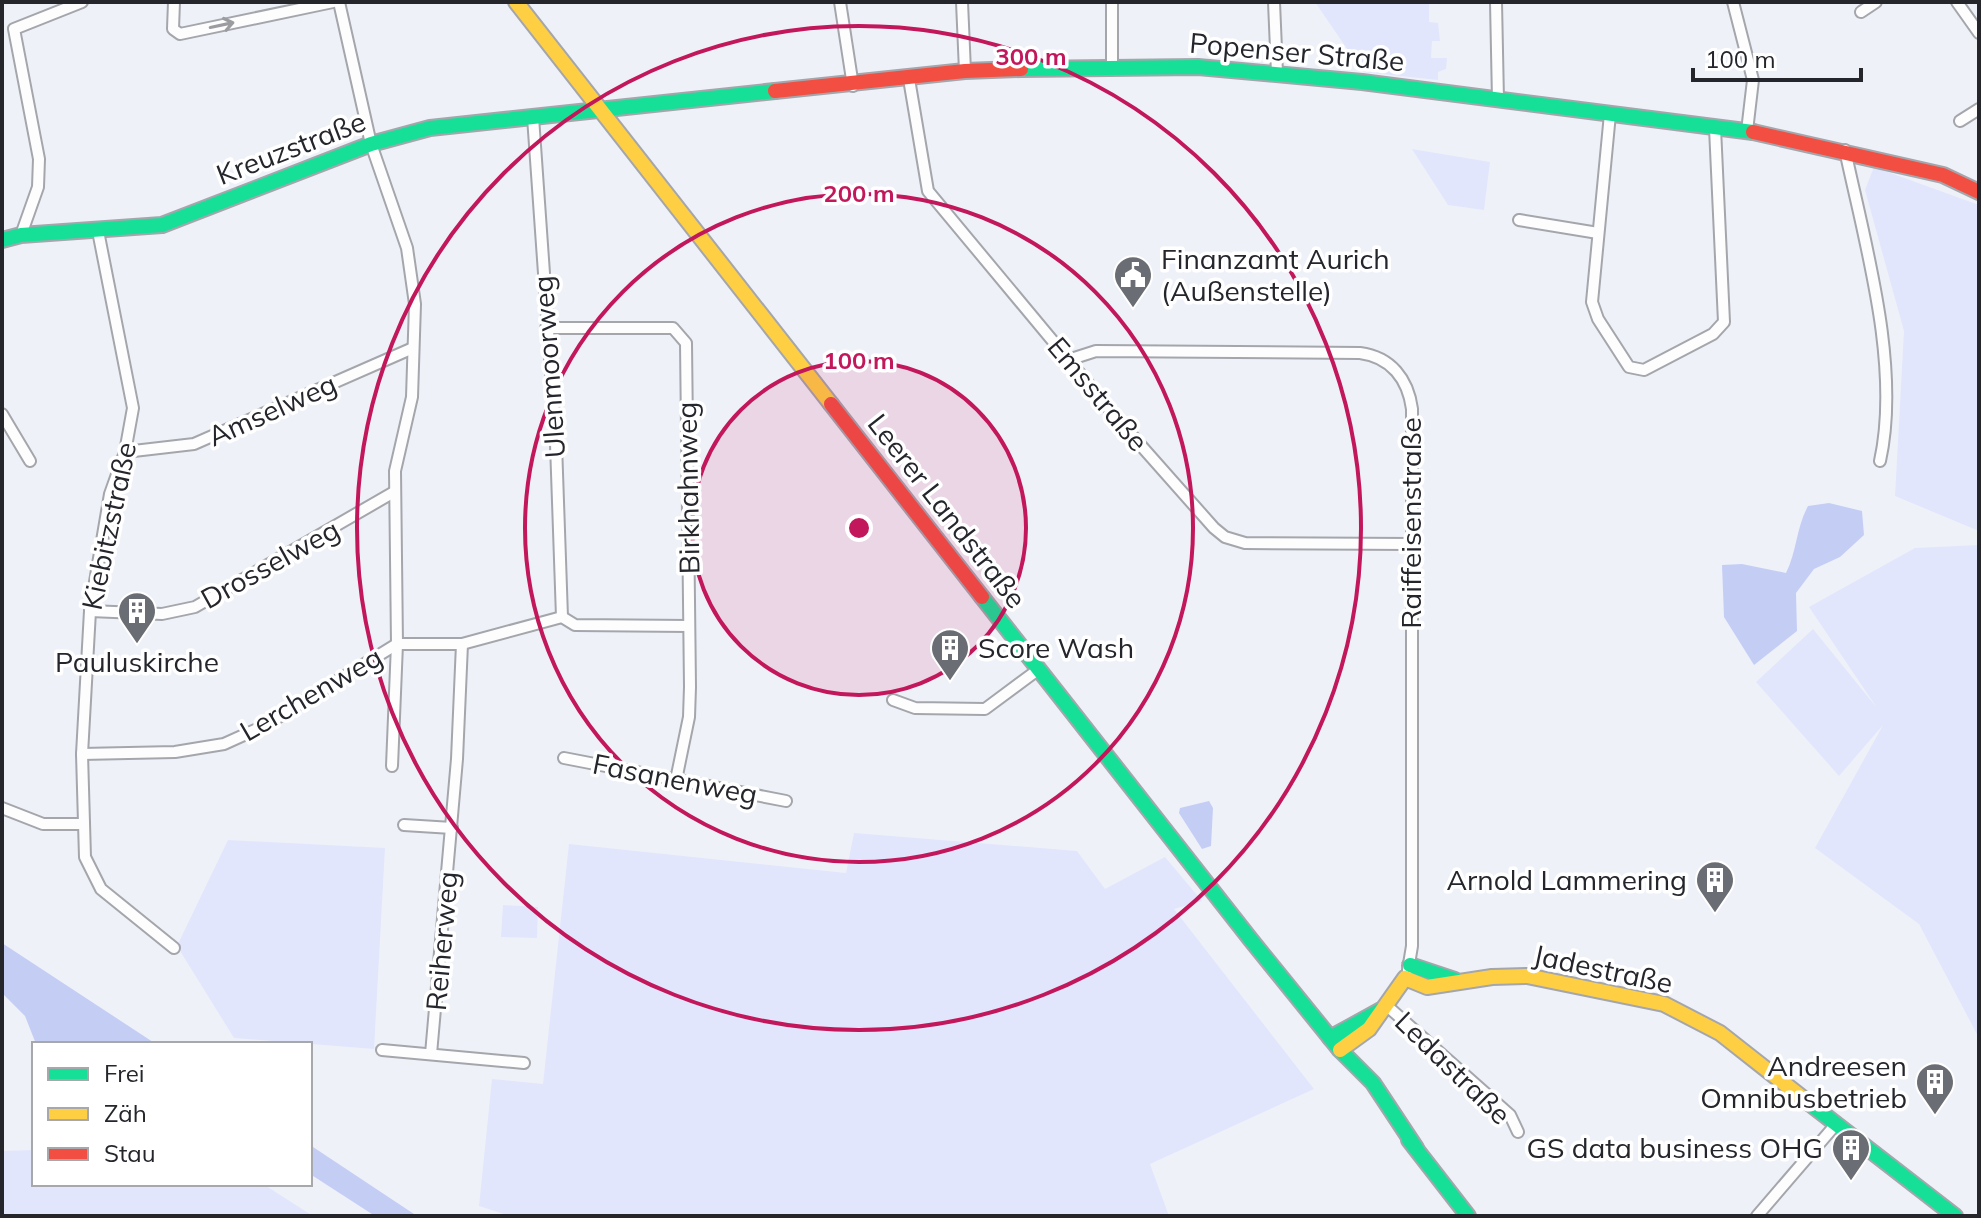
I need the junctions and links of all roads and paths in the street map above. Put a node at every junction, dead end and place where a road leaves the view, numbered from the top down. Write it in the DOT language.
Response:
graph roads {
  1 [pos="82,2"];
  2 [pos="174,2"];
  3 [pos="333,2"];
  4 [pos="339,2"];
  5 [pos="516,2"];
  6 [pos="840,2"];
  7 [pos="962,2"];
  8 [pos="1112,2"];
  9 [pos="1274,2"];
  10 [pos="1496,2"];
  11 [pos="1733,2"];
  12 [pos="1876,2"];
  13 [pos="1957,2"];
  14 [pos="1861,12"];
  15 [pos="1979,33"];
  16 [pos="1112,66"];
  17 [pos="965,71"];
  18 [pos="1277,73"];
  19 [pos="909,79"];
  20 [pos="853,86"];
  21 [pos="1498,100"];
  22 [pos="1979,109"];
  23 [pos="602,111"];
  24 [pos="1610,114"];
  25 [pos="533,117"];
  26 [pos="1960,121"];
  27 [pos="1715,128"];
  28 [pos="1747,131"];
  29 [pos="371,144"];
  30 [pos="1845,150"];
  31 [pos="1979,192"];
  32 [pos="1519,220"];
  33 [pos="98,231"];
  34 [pos="1598,233"];
  35 [pos="21,235"];
  36 [pos="2,240"];
  37 [pos="546,328"];
  38 [pos="413,348"];
  39 [pos="1068,360"];
  40 [pos="2,414"];
  41 [pos="125,452"];
  42 [pos="30,461"];
  43 [pos="1880,461"];
  44 [pos="394,492"];
  45 [pos="1411,544"];
  46 [pos="90,611"];
  47 [pos="562,617"];
  48 [pos="689,626"];
  49 [pos="397,644"];
  50 [pos="462,644"];
  51 [pos="1039,669"];
  52 [pos="893,700"];
  53 [pos="82,754"];
  54 [pos="564,758"];
  55 [pos="392,766"];
  56 [pos="676,780"];
  57 [pos="786,801"];
  58 [pos="2,808"];
  59 [pos="84,824"];
  60 [pos="404,825"];
  61 [pos="452,828"];
  62 [pos="174,948"];
  63 [pos="1408,972"];
  64 [pos="1384,1008"];
  65 [pos="1330,1038"];
  66 [pos="382,1050"];
  67 [pos="1340,1050"];
  68 [pos="431,1054"];
  69 [pos="524,1063"];
  70 [pos="1837,1123"];
  71 [pos="1518,1132"];
  72 [pos="1468,1216"];
  73 [pos="1757,1216"];
  74 [pos="1955,1216"];
  1 -- 35 [label="street"];
  2 -- 3 [label="street, one-way"];
  4 -- 29 [label="street"];
  5 -- 23 [label="street, Leerer Landstraße"];
  6 -- 20 [label="street"];
  7 -- 17 [label="street"];
  8 -- 16 [label="street"];
  9 -- 18 [label="street"];
  10 -- 21 [label="street"];
  11 -- 28 [label="street"];
  12 -- 14 [label="street"];
  13 -- 15 [label="street"];
  16 -- 17 [label="street, Popenser Straße"];
  16 -- 18 [label="street, Popenser Straße"];
  17 -- 19 [label="street, Popenser Straße"];
  18 -- 21 [label="street, Popenser Straße"];
  19 -- 20 [label="street, Popenser Straße"];
  19 -- 39 [label="street, Emsstraße"];
  20 -- 23 [label="street, Popenser Straße"];
  21 -- 24 [label="street, Popenser Straße"];
  22 -- 26 [label="street"];
  23 -- 25 [label="street, Kreuzstraße"];
  23 -- 51 [label="street, Leerer Landstraße"];
  24 -- 27 [label="street, Popenser Straße"];
  24 -- 34 [label="street"];
  25 -- 29 [label="street, Kreuzstraße"];
  25 -- 37 [label="street, Ulenmoorweg"];
  27 -- 28 [label="street, Popenser Straße"];
  27 -- 34 [label="street"];
  28 -- 30 [label="street, Popenser Straße"];
  29 -- 33 [label="street, Kreuzstraße"];
  29 -- 38 [label="street"];
  30 -- 31 [label="street, Popenser Straße"];
  30 -- 43 [label="street"];
  32 -- 34 [label="street"];
  33 -- 35 [label="street, Kreuzstraße"];
  33 -- 41 [label="street, Kiebitzstraße"];
  35 -- 36 [label="street, Kreuzstraße"];
  37 -- 47 [label="street, Ulenmoorweg"];
  37 -- 48 [label="street, Birkhahnweg"];
  38 -- 41 [label="street, Amselweg"];
  38 -- 44 [label="street"];
  39 -- 45 [label="street, Emsstraße"];
  39 -- 45 [label="street, Raiffeisenstraße"];
  40 -- 42 [label="street"];
  41 -- 46 [label="street, Kiebitzstraße"];
  44 -- 46 [label="street, Drosselweg"];
  44 -- 49 [label="street"];
  45 -- 63 [label="street, Raiffeisenstraße"];
  46 -- 53 [label="street, Kiebitzstraße"];
  47 -- 48 [label="street"];
  47 -- 50 [label="street"];
  48 -- 56 [label="street, Birkhahnweg"];
  49 -- 50 [label="street"];
  49 -- 53 [label="street, Lerchenweg"];
  49 -- 55 [label="street"];
  50 -- 61 [label="street, Reiherweg"];
  51 -- 52 [label="street"];
  51 -- 65 [label="street, Leerer Landstraße"];
  53 -- 59 [label="street, Kiebitzstraße"];
  54 -- 56 [label="street, Fasanenweg"];
  56 -- 57 [label="street, Fasanenweg"];
  58 -- 59 [label="street"];
  59 -- 62 [label="street, Kiebitzstraße"];
  60 -- 61 [label="street"];
  61 -- 68 [label="street, Reiherweg"];
  63 -- 64 [label="street"];
  63 -- 70 [label="street, Jadestraße"];
  64 -- 65 [label="street"];
  64 -- 67 [label="street"];
  64 -- 71 [label="street, Ledastraße"];
  65 -- 67 [label="street, Leerer Landstraße"];
  66 -- 68 [label="street"];
  67 -- 72 [label="street, Leerer Landstraße"];
  68 -- 69 [label="street"];
  70 -- 73 [label="street"];
  70 -- 74 [label="street, Jadestraße"];
}
